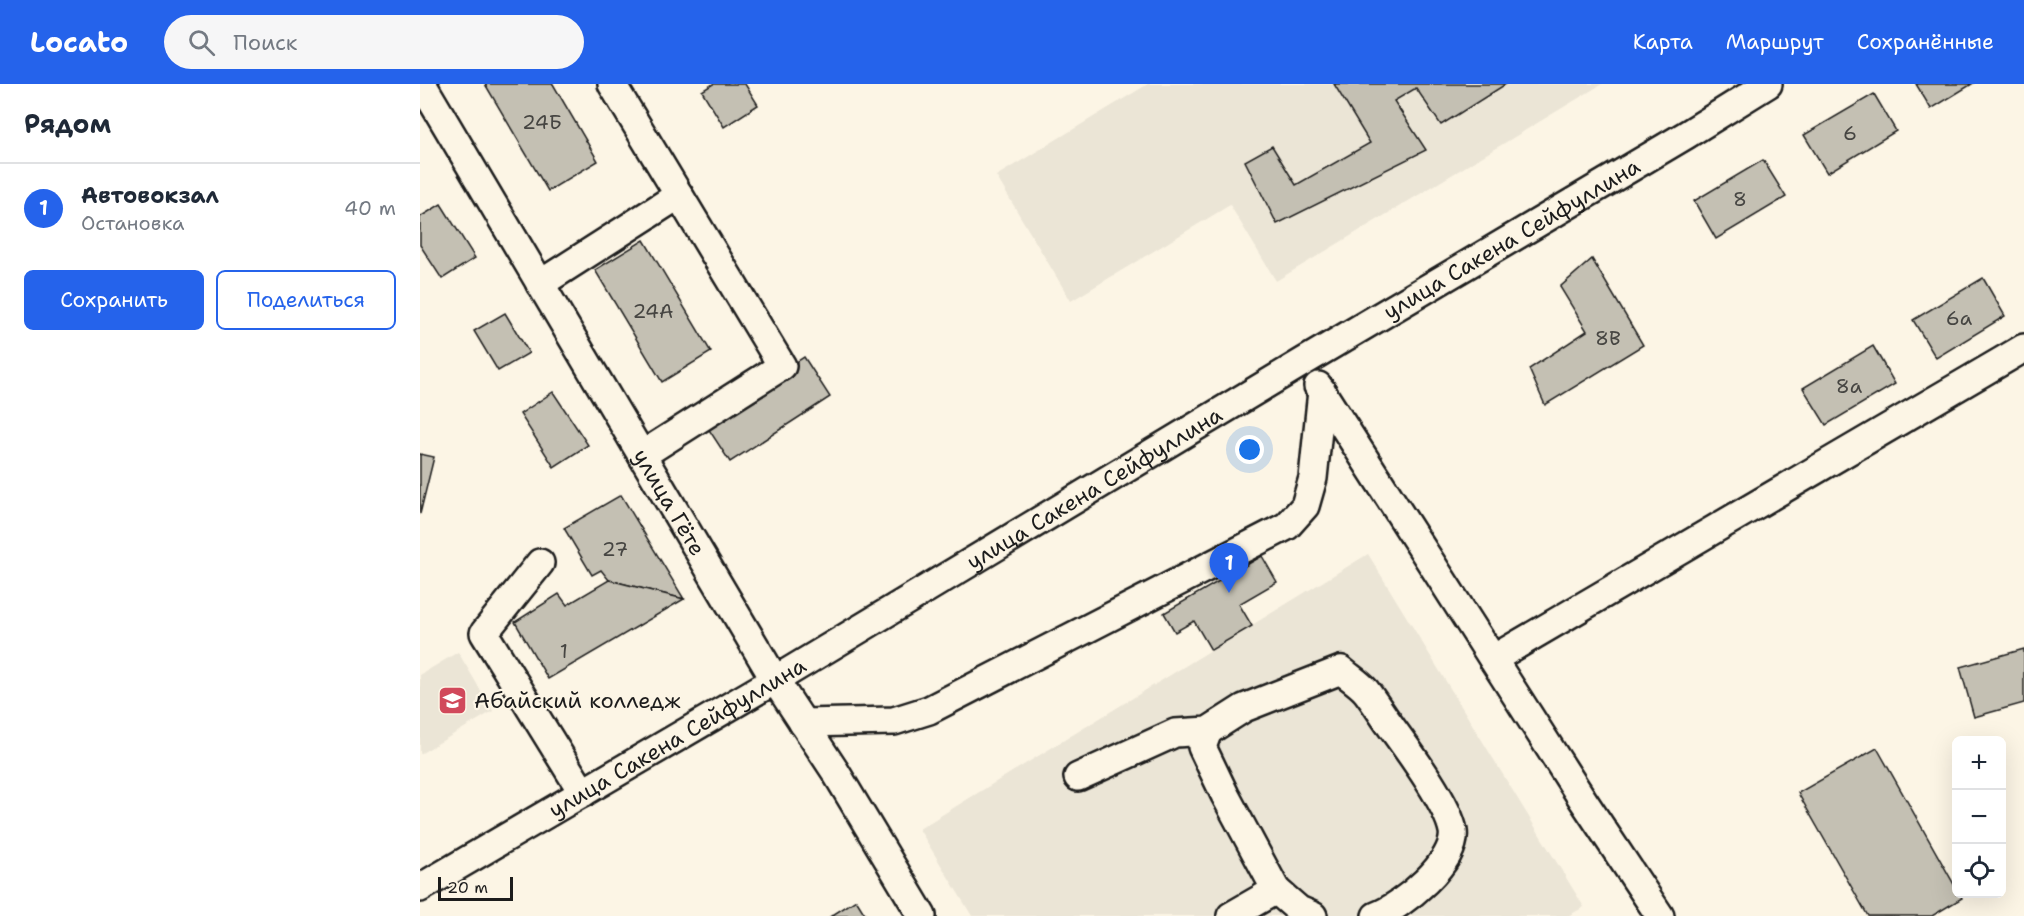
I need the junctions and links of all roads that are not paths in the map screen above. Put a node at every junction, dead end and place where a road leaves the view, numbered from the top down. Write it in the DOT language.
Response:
graph roads {
  1 [pos="612,84"];
  2 [pos="1768,84"];
  3 [pos="430,87"];
  4 [pos="679,195"];
  5 [pos="540,284"];
  6 [pos="2024,348"];
  7 [pos="1303,362"];
  8 [pos="1322,391"];
  9 [pos="642,455"];
  10 [pos="540,563"];
  11 [pos="1493,659"];
  12 [pos="775,681"];
  13 [pos="803,723"];
  14 [pos="1208,731"];
  15 [pos="1078,777"];
  16 [pos="583,793"];
  17 [pos="420,888"];
  18 [pos="1276,890"];
  19 [pos="922,916"];
  20 [pos="1231,916"];
  21 [pos="1313,916"];
  22 [pos="1376,916"];
  23 [pos="1660,916"];
  1 -- 4 [label="street"];
  2 -- 7 [label="street, улица Сакена Сейфуллина"];
  3 -- 5 [label="street, улица Гёте"];
  4 -- 5 [label="street"];
  4 -- 9 [label="street"];
  5 -- 9 [label="street, улица Гёте"];
  6 -- 11 [label="street"];
  7 -- 8 [label="street"];
  7 -- 12 [label="street, улица Сакена Сейфуллина"];
  8 -- 11 [label="street"];
  8 -- 13 [label="street"];
  9 -- 12 [label="street, улица Гёте"];
  10 -- 16 [label="street"];
  11 -- 23 [label="street"];
  12 -- 13 [label="street, улица Гёте"];
  12 -- 16 [label="street, улица Сакена Сейфуллина"];
  13 -- 19 [label="street, улица Гёте"];
  14 -- 15 [label="street"];
  14 -- 18 [label="street"];
  14 -- 22 [label="street"];
  16 -- 17 [label="street, улица Сакена Сейфуллина"];
  18 -- 20 [label="street"];
  18 -- 21 [label="street"];
}
